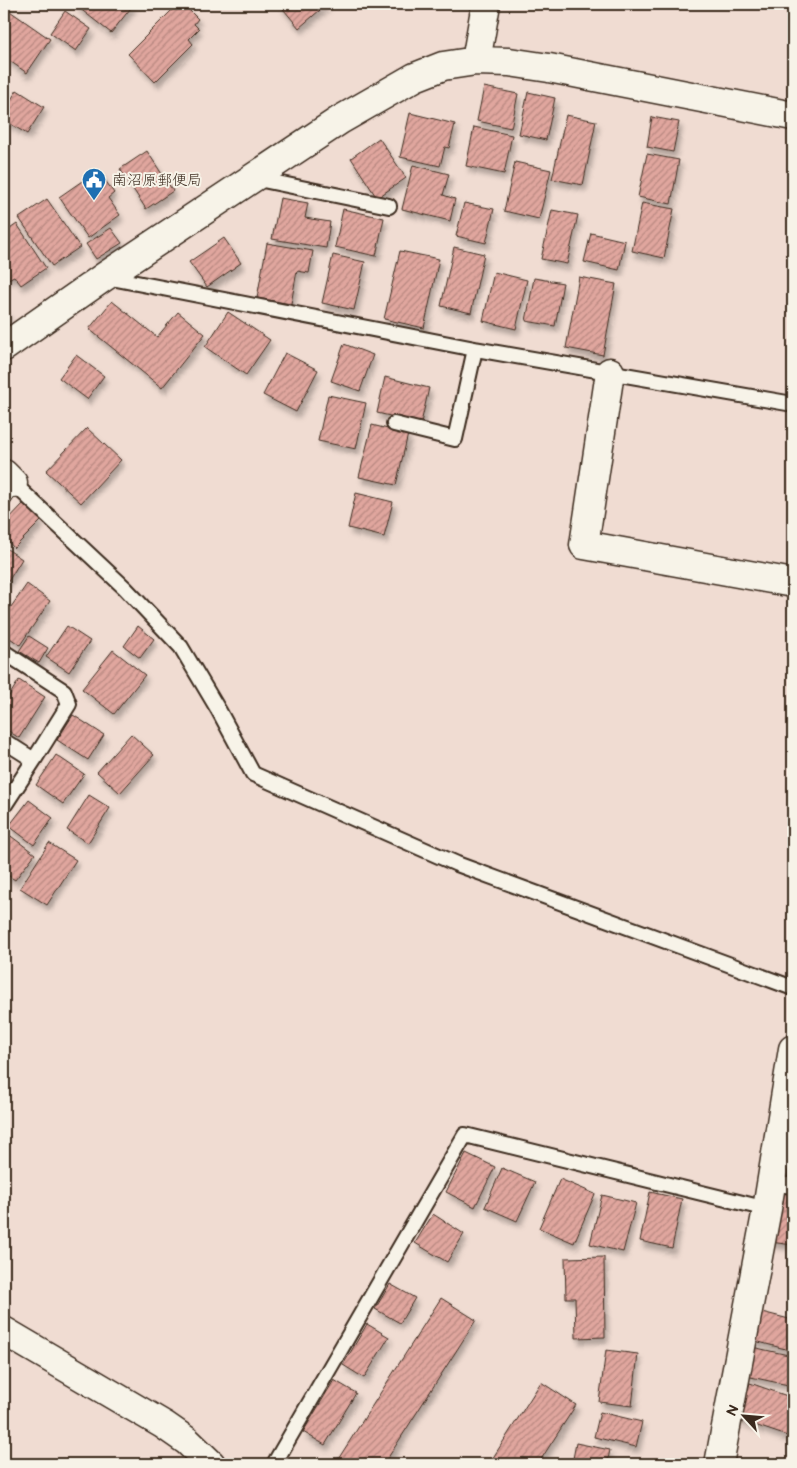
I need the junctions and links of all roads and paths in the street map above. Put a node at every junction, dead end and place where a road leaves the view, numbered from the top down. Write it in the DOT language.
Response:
graph roads {
  1 [pos="486,4"];
  2 [pos="476,61"];
  3 [pos="793,116"];
  4 [pos="253,178"];
  5 [pos="389,206"];
  6 [pos="104,276"];
  7 [pos="4,347"];
  8 [pos="475,349"];
  9 [pos="610,372"];
  10 [pos="793,404"];
  11 [pos="394,424"];
  12 [pos="7,485"];
  13 [pos="793,583"];
  14 [pos="4,652"];
  15 [pos="4,741"];
  16 [pos="34,760"];
  17 [pos="4,806"];
  18 [pos="793,988"];
  19 [pos="793,1049"];
  20 [pos="777,1192"];
  21 [pos="4,1331"];
  22 [pos="211,1464"];
  23 [pos="274,1464"];
  24 [pos="719,1464"];
  1 -- 2 [label="street"];
  2 -- 3 [label="street"];
  2 -- 4 [label="street"];
  4 -- 5 [label="lane"];
  4 -- 6 [label="street"];
  6 -- 7 [label="street"];
  6 -- 8 [label="lane"];
  8 -- 9 [label="lane"];
  8 -- 11 [label="lane"];
  9 -- 10 [label="lane"];
  9 -- 13 [label="street"];
  12 -- 18 [label="lane"];
  14 -- 16 [label="lane"];
  15 -- 16 [label="lane"];
  16 -- 17 [label="lane"];
  19 -- 20 [label="street"];
  20 -- 23 [label="lane"];
  20 -- 24 [label="street"];
  21 -- 22 [label="street"];
}
